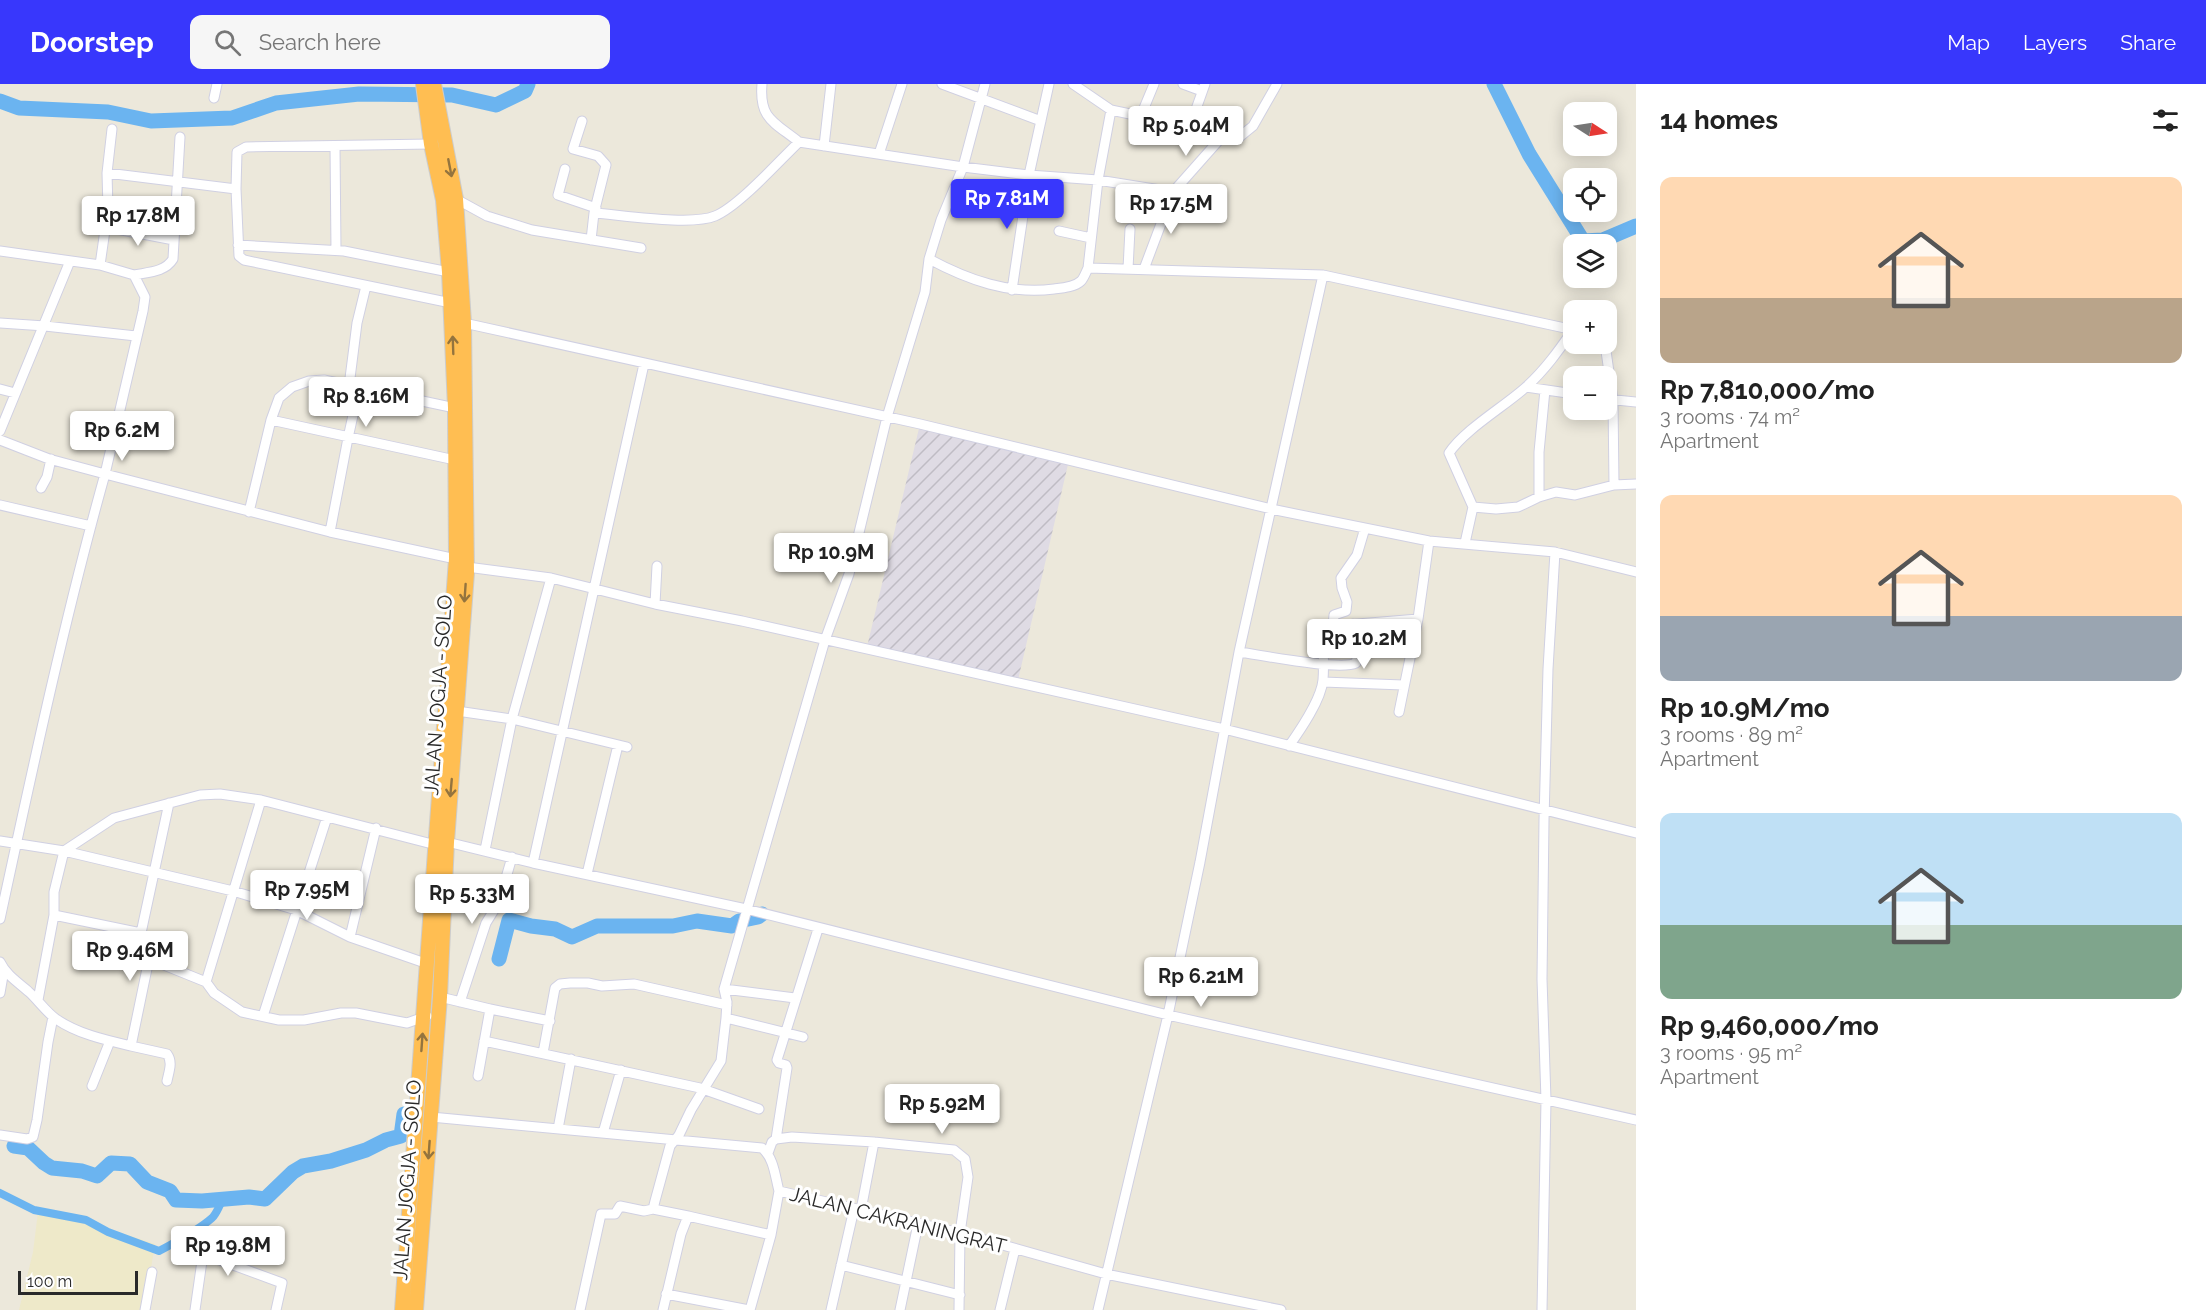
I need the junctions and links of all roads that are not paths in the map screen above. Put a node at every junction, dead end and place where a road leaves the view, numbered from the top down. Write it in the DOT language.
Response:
graph roads {
  1 [pos="217,84"];
  2 [pos="423,84"];
  3 [pos="434,84"];
  4 [pos="762,84"];
  5 [pos="831,84"];
  6 [pos="902,84"];
  7 [pos="942,84"];
  8 [pos="985,84"];
  9 [pos="1048,84"];
  10 [pos="1154,84"];
  11 [pos="1183,84"];
  12 [pos="1276,84"];
  13 [pos="1078,85"];
  14 [pos="1203,87"];
  15 [pos="214,98"];
  16 [pos="980,99"];
  17 [pos="1111,110"];
  18 [pos="433,111"];
  19 [pos="1142,113"];
  20 [pos="582,121"];
  21 [pos="1041,122"];
  22 [pos="1190,126"];
  23 [pos="112,129"];
  24 [pos="180,137"];
  25 [pos="1220,139"];
  26 [pos="800,142"];
  27 [pos="431,144"];
  28 [pos="335,146"];
  29 [pos="824,146"];
  30 [pos="879,154"];
  31 [pos="963,167"];
  32 [pos="566,169"];
  33 [pos="107,173"];
  34 [pos="1029,175"];
  35 [pos="1098,180"];
  36 [pos="178,182"];
  37 [pos="236,189"];
  38 [pos="1173,192"];
  39 [pos="456,199"];
  40 [pos="595,210"];
  41 [pos="106,227"];
  42 [pos="1130,229"];
  43 [pos="1059,231"];
  44 [pos="1091,238"];
  45 [pos="174,240"];
  46 [pos="591,240"];
  47 [pos="238,245"];
  48 [pos="641,248"];
  49 [pos="336,250"];
  50 [pos="0,251"];
  51 [pos="929,259"];
  52 [pos="70,261"];
  53 [pos="100,265"];
  54 [pos="1088,268"];
  55 [pos="1128,269"];
  56 [pos="1144,269"];
  57 [pos="449,272"];
  58 [pos="135,275"];
  59 [pos="1323,275"];
  60 [pos="366,286"];
  61 [pos="1012,290"];
  62 [pos="451,303"];
  63 [pos="0,323"];
  64 [pos="464,323"];
  65 [pos="45,326"];
  66 [pos="1563,328"];
  67 [pos="136,336"];
  68 [pos="1563,344"];
  69 [pos="644,364"];
  70 [pos="349,386"];
  71 [pos="1526,387"];
  72 [pos="359,388"];
  73 [pos="0,389"];
  74 [pos="1545,390"];
  75 [pos="1563,392"];
  76 [pos="15,393"];
  77 [pos="1617,400"];
  78 [pos="1636,402"];
  79 [pos="455,408"];
  80 [pos="887,417"];
  81 [pos="271,420"];
  82 [pos="1611,420"];
  83 [pos="0,431"];
  84 [pos="348,438"];
  85 [pos="0,440"];
  86 [pos="51,459"];
  87 [pos="455,460"];
  88 [pos="105,474"];
  89 [pos="1636,484"];
  90 [pos="1614,485"];
  91 [pos="41,488"];
  92 [pos="1539,497"];
  93 [pos="0,505"];
  94 [pos="1473,507"];
  95 [pos="1271,509"];
  96 [pos="249,512"];
  97 [pos="91,526"];
  98 [pos="1365,528"];
  99 [pos="330,532"];
  100 [pos="1429,541"];
  101 [pos="1465,543"];
  102 [pos="1554,552"];
  103 [pos="461,563"];
  104 [pos="657,566"];
  105 [pos="1636,572"];
  106 [pos="551,578"];
  107 [pos="594,590"];
  108 [pos="655,604"];
  109 [pos="1418,619"];
  110 [pos="1353,624"];
  111 [pos="1333,626"];
  112 [pos="825,640"];
  113 [pos="1239,651"];
  114 [pos="1323,664"];
  115 [pos="1323,682"];
  116 [pos="1403,685"];
  117 [pos="457,711"];
  118 [pos="1399,712"];
  119 [pos="512,719"];
  120 [pos="1224,729"];
  121 [pos="561,732"];
  122 [pos="1289,746"];
  123 [pos="261,800"];
  124 [pos="169,803"];
  125 [pos="1544,811"];
  126 [pos="327,817"];
  127 [pos="376,828"];
  128 [pos="1636,833"];
  129 [pos="0,841"];
  130 [pos="441,843"];
  131 [pos="16,844"];
  132 [pos="485,850"];
  133 [pos="64,851"];
  134 [pos="512,857"];
  135 [pos="533,863"];
  136 [pos="155,873"];
  137 [pos="587,874"];
  138 [pos="233,891"];
  139 [pos="746,909"];
  140 [pos="296,910"];
  141 [pos="54,915"];
  142 [pos="0,920"];
  143 [pos="818,929"];
  144 [pos="141,933"];
  145 [pos="350,937"];
  146 [pos="149,959"];
  147 [pos="428,964"];
  148 [pos="2,966"];
  149 [pos="206,982"];
  150 [pos="724,989"];
  151 [pos="0,993"];
  152 [pos="440,997"];
  153 [pos="795,998"];
  154 [pos="38,1000"];
  155 [pos="460,1002"];
  156 [pos="727,1005"];
  157 [pos="490,1009"];
  158 [pos="439,1015"];
  159 [pos="1168,1015"];
  160 [pos="263,1016"];
  161 [pos="53,1017"];
  162 [pos="423,1017"];
  163 [pos="726,1018"];
  164 [pos="550,1021"];
  165 [pos="786,1032"];
  166 [pos="803,1037"];
  167 [pos="110,1041"];
  168 [pos="484,1041"];
  169 [pos="131,1046"];
  170 [pos="543,1053"];
  171 [pos="571,1059"];
  172 [pos="621,1070"];
  173 [pos="478,1076"];
  174 [pos="166,1081"];
  175 [pos="92,1086"];
  176 [pos="704,1090"];
  177 [pos="1546,1100"];
  178 [pos="759,1109"];
  179 [pos="431,1117"];
  180 [pos="1636,1120"];
  181 [pos="558,1129"];
  182 [pos="603,1133"];
  183 [pos="0,1135"];
  184 [pos="776,1139"];
  185 [pos="675,1140"];
  186 [pos="874,1142"];
  187 [pos="768,1153"];
  188 [pos="779,1191"];
  189 [pos="653,1209"];
  190 [pos="858,1209"];
  191 [pos="688,1216"];
  192 [pos="918,1224"];
  193 [pos="960,1233"];
  194 [pos="771,1235"];
  195 [pos="1015,1249"];
  196 [pos="841,1265"];
  197 [pos="152,1272"];
  198 [pos="1106,1274"];
  199 [pos="906,1280"];
  200 [pos="666,1294"];
  201 [pos="960,1295"];
  202 [pos="145,1310"];
  203 [pos="195,1310"];
  204 [pos="276,1310"];
  205 [pos="402,1310"];
  206 [pos="416,1310"];
  207 [pos="580,1310"];
  208 [pos="663,1310"];
  209 [pos="750,1310"];
  210 [pos="831,1310"];
  211 [pos="900,1310"];
  212 [pos="959,1310"];
  213 [pos="1000,1310"];
  214 [pos="1098,1310"];
  215 [pos="1281,1310"];
  216 [pos="1542,1310"];
  1 -- 15 [label="street"];
  2 -- 18 [label="highway, JALAN JOGJA - SOLO"];
  3 -- 18 [label="highway, JALAN JOGJA - SOLO"];
  4 -- 26 [label="street"];
  5 -- 29 [label="street"];
  6 -- 30 [label="street"];
  7 -- 16 [label="street"];
  8 -- 16 [label="street"];
  9 -- 21 [label="street"];
  10 -- 19 [label="street"];
  11 -- 14 [label="street"];
  12 -- 25 [label="street"];
  13 -- 17 [label="street"];
  14 -- 22 [label="street"];
  16 -- 21 [label="street"];
  16 -- 31 [label="street"];
  17 -- 19 [label="street"];
  17 -- 35 [label="street"];
  18 -- 27 [label="highway, JALAN JOGJA - SOLO"];
  18 -- 39 [label="highway, JALAN JOGJA - SOLO, one-way"];
  19 -- 22 [label="street"];
  20 -- 40 [label="street"];
  21 -- 34 [label="street"];
  22 -- 25 [label="street"];
  23 -- 33 [label="street"];
  24 -- 36 [label="street"];
  25 -- 38 [label="street"];
  26 -- 29 [label="street"];
  26 -- 40 [label="street"];
  27 -- 28 [label="street"];
  27 -- 57 [label="highway, JALAN JOGJA - SOLO"];
  28 -- 37 [label="street"];
  28 -- 49 [label="street"];
  29 -- 30 [label="street"];
  30 -- 31 [label="street"];
  31 -- 34 [label="street"];
  31 -- 51 [label="street"];
  32 -- 40 [label="street"];
  33 -- 36 [label="street"];
  33 -- 41 [label="street"];
  34 -- 35 [label="street"];
  34 -- 61 [label="street"];
  35 -- 38 [label="street"];
  35 -- 44 [label="street"];
  36 -- 37 [label="street"];
  36 -- 45 [label="street"];
  37 -- 47 [label="street"];
  38 -- 56 [label="street"];
  39 -- 46 [label="street"];
  39 -- 64 [label="highway, JALAN JOGJA - SOLO"];
  40 -- 46 [label="street"];
  41 -- 45 [label="street"];
  41 -- 53 [label="street"];
  42 -- 55 [label="street"];
  43 -- 44 [label="street"];
  44 -- 54 [label="street"];
  45 -- 58 [label="street"];
  46 -- 48 [label="street"];
  47 -- 49 [label="street"];
  47 -- 60 [label="street"];
  49 -- 57 [label="street"];
  50 -- 52 [label="street"];
  51 -- 61 [label="street"];
  51 -- 80 [label="street"];
  52 -- 53 [label="street"];
  52 -- 65 [label="street"];
  53 -- 58 [label="street"];
  54 -- 55 [label="street"];
  54 -- 61 [label="street"];
  55 -- 56 [label="street"];
  56 -- 59 [label="street"];
  57 -- 62 [label="highway, JALAN JOGJA - SOLO"];
  58 -- 67 [label="street"];
  59 -- 66 [label="street"];
  59 -- 95 [label="street"];
  60 -- 62 [label="street"];
  60 -- 70 [label="street"];
  79 -- 62 [label="highway, JALAN JOGJA - SOLO, one-way"];
  63 -- 65 [label="street"];
  64 -- 69 [label="street"];
  64 -- 103 [label="highway, JALAN JOGJA - SOLO"];
  65 -- 67 [label="street"];
  65 -- 76 [label="street"];
  67 -- 88 [label="street"];
  68 -- 71 [label="street"];
  69 -- 80 [label="street"];
  69 -- 107 [label="street"];
  70 -- 72 [label="street"];
  70 -- 81 [label="street"];
  71 -- 74 [label="street"];
  71 -- 94 [label="street"];
  72 -- 79 [label="street"];
  72 -- 84 [label="street"];
  73 -- 76 [label="street"];
  74 -- 75 [label="street"];
  74 -- 92 [label="street"];
  76 -- 83 [label="street"];
  77 -- 78 [label="street"];
  79 -- 87 [label="highway, JALAN JOGJA - SOLO"];
  80 -- 95 [label="street"];
  80 -- 112 [label="street"];
  81 -- 84 [label="street"];
  81 -- 96 [label="street"];
  82 -- 90 [label="street"];
  84 -- 87 [label="street"];
  84 -- 99 [label="street"];
  85 -- 86 [label="street"];
  86 -- 88 [label="street"];
  86 -- 91 [label="street"];
  87 -- 103 [label="highway, JALAN JOGJA - SOLO"];
  88 -- 96 [label="street"];
  88 -- 97 [label="street"];
  89 -- 90 [label="street"];
  90 -- 92 [label="street"];
  92 -- 94 [label="street"];
  93 -- 97 [label="street"];
  94 -- 101 [label="street"];
  95 -- 98 [label="street"];
  95 -- 113 [label="street"];
  96 -- 99 [label="street"];
  97 -- 131 [label="street"];
  98 -- 100 [label="street"];
  98 -- 111 [label="street"];
  99 -- 103 [label="street"];
  100 -- 101 [label="street"];
  100 -- 109 [label="street"];
  101 -- 102 [label="street"];
  102 -- 105 [label="street"];
  102 -- 125 [label="street"];
  103 -- 106 [label="street"];
  103 -- 117 [label="highway, JALAN JOGJA - SOLO, one-way"];
  103 -- 130 [label="highway, JALAN JOGJA - SOLO"];
  104 -- 108 [label="street"];
  106 -- 107 [label="street"];
  106 -- 119 [label="street"];
  107 -- 108 [label="street"];
  107 -- 121 [label="street"];
  108 -- 112 [label="street"];
  109 -- 110 [label="street"];
  109 -- 116 [label="street"];
  110 -- 111 [label="street"];
  110 -- 114 [label="street"];
  111 -- 114 [label="street"];
  112 -- 120 [label="street"];
  112 -- 139 [label="street"];
  113 -- 114 [label="street"];
  113 -- 120 [label="street"];
  114 -- 115 [label="street"];
  115 -- 116 [label="street"];
  115 -- 122 [label="street"];
  116 -- 118 [label="street"];
  117 -- 119 [label="street"];
  117 -- 130 [label="highway, JALAN JOGJA - SOLO, one-way"];
  119 -- 121 [label="street"];
  119 -- 132 [label="street"];
  120 -- 122 [label="street"];
  120 -- 159 [label="street"];
  121 -- 135 [label="street"];
  121 -- 137 [label="street"];
  122 -- 125 [label="street"];
  123 -- 124 [label="street"];
  123 -- 126 [label="street"];
  123 -- 138 [label="street"];
  124 -- 133 [label="street"];
  124 -- 136 [label="street"];
  125 -- 128 [label="street"];
  125 -- 177 [label="street"];
  126 -- 127 [label="street"];
  126 -- 140 [label="street"];
  127 -- 130 [label="street"];
  127 -- 145 [label="street"];
  129 -- 131 [label="street"];
  130 -- 132 [label="street"];
  130 -- 147 [label="highway, JALAN JOGJA - SOLO"];
  130 -- 152 [label="highway, JALAN JOGJA - SOLO"];
  131 -- 133 [label="street"];
  131 -- 142 [label="street"];
  132 -- 134 [label="street"];
  133 -- 136 [label="street"];
  133 -- 141 [label="street"];
  134 -- 135 [label="street"];
  134 -- 155 [label="street"];
  135 -- 137 [label="street"];
  136 -- 138 [label="street"];
  136 -- 144 [label="street"];
  137 -- 139 [label="street"];
  138 -- 140 [label="street"];
  138 -- 149 [label="street"];
  139 -- 143 [label="street"];
  139 -- 150 [label="street"];
  140 -- 145 [label="street"];
  140 -- 160 [label="street"];
  141 -- 144 [label="street"];
  141 -- 154 [label="street"];
  143 -- 153 [label="street"];
  143 -- 159 [label="street"];
  144 -- 146 [label="street"];
  145 -- 147 [label="street"];
  146 -- 149 [label="street"];
  146 -- 169 [label="street"];
  147 -- 162 [label="highway, JALAN JOGJA - SOLO"];
  148 -- 151 [label="street"];
  148 -- 154 [label="street"];
  149 -- 160 [label="street"];
  150 -- 153 [label="street"];
  150 -- 156 [label="street"];
  152 -- 155 [label="street"];
  152 -- 158 [label="highway, JALAN JOGJA - SOLO"];
  153 -- 165 [label="street"];
  154 -- 161 [label="street"];
  155 -- 157 [label="street"];
  156 -- 163 [label="street"];
  156 -- 164 [label="street"];
  157 -- 164 [label="street"];
  157 -- 168 [label="street"];
  158 -- 162 [label="street"];
  158 -- 179 [label="highway, JALAN JOGJA - SOLO"];
  159 -- 177 [label="street"];
  159 -- 198 [label="street"];
  160 -- 162 [label="street"];
  161 -- 167 [label="street"];
  161 -- 183 [label="street"];
  205 -- 162 [label="highway, JALAN JOGJA - SOLO, one-way"];
  163 -- 165 [label="street"];
  163 -- 176 [label="street"];
  164 -- 170 [label="street"];
  165 -- 166 [label="street"];
  165 -- 184 [label="street"];
  167 -- 169 [label="street"];
  167 -- 175 [label="street"];
  168 -- 170 [label="street"];
  168 -- 173 [label="street"];
  169 -- 174 [label="street"];
  170 -- 171 [label="street"];
  171 -- 172 [label="street"];
  171 -- 181 [label="street"];
  172 -- 176 [label="street"];
  172 -- 182 [label="street"];
  176 -- 178 [label="street"];
  176 -- 185 [label="street"];
  177 -- 180 [label="street"];
  177 -- 216 [label="street"];
  179 -- 181 [label="street"];
  179 -- 206 [label="highway, JALAN JOGJA - SOLO, one-way"];
  181 -- 182 [label="street"];
  182 -- 185 [label="street"];
  184 -- 186 [label="street"];
  184 -- 187 [label="street"];
  185 -- 187 [label="street"];
  185 -- 189 [label="street"];
  186 -- 190 [label="street"];
  186 -- 193 [label="street"];
  187 -- 188 [label="street, JALAN CAKRANINGRAT"];
  188 -- 190 [label="street, JALAN CAKRANINGRAT"];
  188 -- 194 [label="street"];
  189 -- 191 [label="street"];
  189 -- 207 [label="street"];
  190 -- 192 [label="street, JALAN CAKRANINGRAT"];
  190 -- 196 [label="street"];
  191 -- 194 [label="street"];
  191 -- 200 [label="street"];
  192 -- 193 [label="street, JALAN CAKRANINGRAT"];
  192 -- 199 [label="street"];
  193 -- 195 [label="street, JALAN CAKRANINGRAT"];
  193 -- 201 [label="street"];
  194 -- 209 [label="street"];
  195 -- 198 [label="street, JALAN CAKRANINGRAT"];
  195 -- 213 [label="street"];
  196 -- 199 [label="street"];
  196 -- 210 [label="street"];
  197 -- 202 [label="street"];
  198 -- 214 [label="street"];
  198 -- 215 [label="street, JALAN CAKRANINGRAT"];
  199 -- 201 [label="street"];
  199 -- 211 [label="street"];
  200 -- 208 [label="street"];
  200 -- 209 [label="street"];
  201 -- 212 [label="street"];
  203 -- 204 [label="street"];
}
